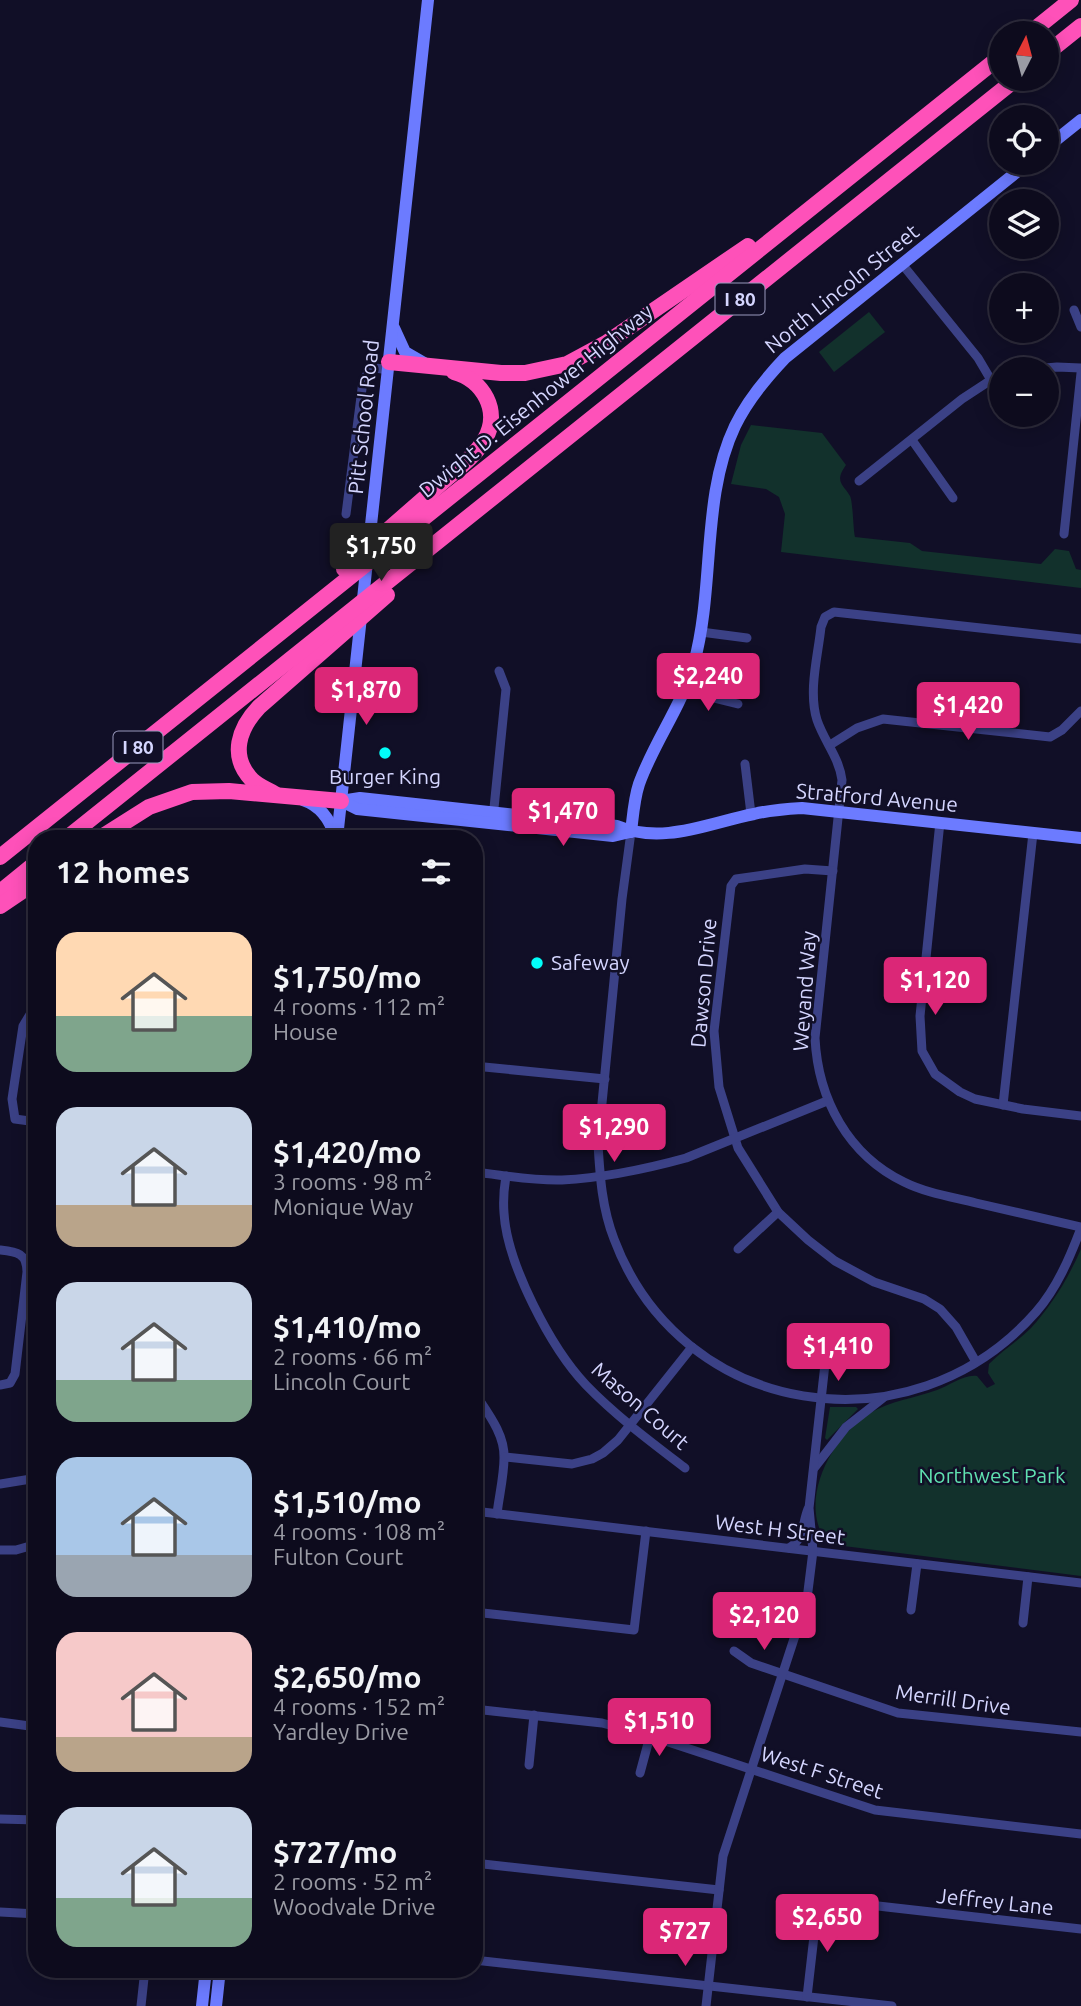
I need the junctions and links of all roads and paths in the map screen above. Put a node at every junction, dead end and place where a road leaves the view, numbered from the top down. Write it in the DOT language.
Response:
graph roads {
  1 [pos="428,0"];
  2 [pos="1071,0"];
  3 [pos="1045,21"];
  4 [pos="1081,26"];
  5 [pos="1059,44"];
  6 [pos="989,66"];
  7 [pos="1001,91"];
  8 [pos="1081,120"];
  9 [pos="1059,138"];
  10 [pos="1013,175"];
  11 [pos="785,229"];
  12 [pos="902,264"];
  13 [pos="1074,310"];
  14 [pos="393,324"];
  15 [pos="1081,327"];
  16 [pos="389,366"];
  17 [pos="436,367"];
  18 [pos="1059,367"];
  19 [pos="1081,371"];
  20 [pos="989,377"];
  21 [pos="989,381"];
  22 [pos="912,440"];
  23 [pos="859,481"];
  24 [pos="953,498"];
  25 [pos="346,514"];
  26 [pos="465,519"];
  27 [pos="1063,534"];
  28 [pos="309,610"];
  29 [pos="701,632"];
  30 [pos="747,638"];
  31 [pos="1081,639"];
  32 [pos="499,671"];
  33 [pos="685,691"];
  34 [pos="738,704"];
  35 [pos="1081,711"];
  36 [pos="830,745"];
  37 [pos="745,764"];
  38 [pos="282,795"];
  39 [pos="341,801"];
  40 [pos="839,811"];
  41 [pos="751,814"];
  42 [pos="493,818"];
  43 [pos="940,822"];
  44 [pos="34,830"];
  45 [pos="77,830"];
  46 [pos="113,830"];
  47 [pos="333,830"];
  48 [pos="337,830"];
  49 [pos="631,832"];
  50 [pos="1033,833"];
  51 [pos="28,835"];
  52 [pos="1081,838"];
  53 [pos="0,857"];
  54 [pos="28,869"];
  55 [pos="832,871"];
  56 [pos="28,887"];
  57 [pos="0,892"];
  58 [pos="0,906"];
  59 [pos="28,1018"];
  60 [pos="483,1067"];
  61 [pos="605,1079"];
  62 [pos="827,1101"];
  63 [pos="1003,1105"];
  64 [pos="1081,1116"];
  65 [pos="28,1121"];
  66 [pos="734,1140"];
  67 [pos="483,1173"];
  68 [pos="600,1175"];
  69 [pos="506,1176"];
  70 [pos="778,1212"];
  71 [pos="1081,1227"];
  72 [pos="738,1249"];
  73 [pos="0,1250"];
  74 [pos="692,1346"];
  75 [pos="976,1362"];
  76 [pos="825,1364"];
  77 [pos="0,1385"];
  78 [pos="883,1398"];
  79 [pos="821,1399"];
  80 [pos="483,1406"];
  81 [pos="630,1425"];
  82 [pos="505,1457"];
  83 [pos="685,1468"];
  84 [pos="814,1468"];
  85 [pos="28,1479"];
  86 [pos="0,1484"];
  87 [pos="809,1508"];
  88 [pos="483,1512"];
  89 [pos="497,1514"];
  90 [pos="646,1531"];
  91 [pos="28,1547"];
  92 [pos="788,1548"];
  93 [pos="0,1550"];
  94 [pos="813,1551"];
  95 [pos="917,1564"];
  96 [pos="1028,1577"];
  97 [pos="1081,1583"];
  98 [pos="911,1610"];
  99 [pos="483,1613"];
  100 [pos="1023,1623"];
  101 [pos="734,1651"];
  102 [pos="782,1675"];
  103 [pos="483,1710"];
  104 [pos="534,1715"];
  105 [pos="0,1722"];
  106 [pos="28,1726"];
  107 [pos="1081,1732"];
  108 [pos="650,1736"];
  109 [pos="529,1765"];
  110 [pos="751,1769"];
  111 [pos="640,1773"];
  112 [pos="0,1819"];
  113 [pos="28,1820"];
  114 [pos="1081,1834"];
  115 [pos="483,1864"];
  116 [pos="719,1889"];
  117 [pos="0,1912"];
  118 [pos="28,1914"];
  119 [pos="1081,1929"];
  120 [pos="483,1961"];
  121 [pos="144,1978"];
  122 [pos="205,1978"];
  123 [pos="219,1978"];
  124 [pos="708,1986"];
  125 [pos="807,1997"];
  126 [pos="141,2006"];
  127 [pos="202,2006"];
  128 [pos="216,2006"];
  129 [pos="706,2006"];
  130 [pos="892,2006"];
  1 -- 14 [label="street, Pitt School Road"];
  2 -- 3 [label="highway"];
  4 -- 5 [label="highway"];
  6 -- 11 [label="highway, Dwight D. Eisenhower Highway / I 80"];
  7 -- 26 [label="highway, I 80"];
  8 -- 9 [label="street"];
  10 -- 12 [label="street, North Lincoln Street"];
  11 -- 17 [label="highway"];
  11 -- 28 [label="highway, Dwight D. Eisenhower Highway / I 80"];
  12 -- 20 [label="street"];
  12 -- 29 [label="street, North Lincoln Street"];
  13 -- 15 [label="street"];
  14 -- 16 [label="street, Pitt School Road"];
  14 -- 17 [label="street"];
  16 -- 17 [label="highway"];
  16 -- 25 [label="street"];
  16 -- 39 [label="street, Pitt School Road"];
  17 -- 28 [label="highway"];
  18 -- 19 [label="street"];
  19 -- 27 [label="street"];
  21 -- 22 [label="street"];
  22 -- 23 [label="street"];
  22 -- 24 [label="street"];
  26 -- 38 [label="highway"];
  26 -- 45 [label="highway, I 80"];
  28 -- 44 [label="highway, Dwight D. Eisenhower Highway / I 80"];
  29 -- 30 [label="street"];
  29 -- 33 [label="street, North Lincoln Street"];
  31 -- 36 [label="street, Weyand Way"];
  32 -- 42 [label="street"];
  33 -- 34 [label="street"];
  33 -- 49 [label="street, North Lincoln Street"];
  35 -- 36 [label="street"];
  36 -- 40 [label="street, Weyand Way"];
  37 -- 41 [label="street"];
  38 -- 39 [label="highway"];
  38 -- 46 [label="highway"];
  38 -- 47 [label="street"];
  39 -- 42 [label="street, Stratford Avenue"];
  39 -- 48 [label="street, Pitt School Road"];
  40 -- 41 [label="street, Stratford Avenue"];
  40 -- 43 [label="street, Stratford Avenue"];
  40 -- 55 [label="street, Weyand Way"];
  41 -- 49 [label="street, Stratford Avenue"];
  42 -- 49 [label="street, Stratford Avenue"];
  43 -- 50 [label="street, Stratford Avenue"];
  43 -- 63 [label="street"];
  49 -- 61 [label="street, North Lincoln Street"];
  50 -- 52 [label="street, Stratford Avenue"];
  50 -- 63 [label="street"];
  51 -- 53 [label="highway, Dwight D. Eisenhower Highway / I 80"];
  54 -- 57 [label="highway"];
  55 -- 62 [label="street, Weyand Way"];
  55 -- 66 [label="street, Dawson Drive"];
  56 -- 58 [label="highway"];
  59 -- 65 [label="street"];
  60 -- 61 [label="street"];
  61 -- 68 [label="street, North Lincoln Street"];
  62 -- 66 [label="street"];
  62 -- 71 [label="street, Weyand Way"];
  63 -- 64 [label="street"];
  66 -- 68 [label="street"];
  66 -- 70 [label="street, Dawson Drive"];
  67 -- 69 [label="street"];
  68 -- 69 [label="street"];
  68 -- 74 [label="street, North Lincoln Street"];
  69 -- 81 [label="street, Mason Court"];
  70 -- 72 [label="street"];
  70 -- 75 [label="street, Dawson Drive"];
  71 -- 75 [label="street"];
  73 -- 77 [label="street"];
  74 -- 79 [label="street, North Lincoln Street"];
  74 -- 81 [label="street"];
  75 -- 78 [label="street"];
  76 -- 79 [label="street"];
  78 -- 79 [label="street, North Lincoln Street"];
  78 -- 84 [label="street"];
  79 -- 84 [label="street"];
  80 -- 82 [label="street"];
  81 -- 82 [label="street"];
  81 -- 83 [label="street, Mason Court"];
  82 -- 89 [label="street"];
  84 -- 87 [label="street"];
  85 -- 86 [label="street"];
  87 -- 92 [label="street"];
  87 -- 94 [label="street"];
  88 -- 89 [label="street, West H Street"];
  89 -- 90 [label="street, West H Street"];
  90 -- 92 [label="street, West H Street"];
  90 -- 99 [label="street"];
  91 -- 93 [label="street"];
  92 -- 94 [label="street, West H Street"];
  94 -- 95 [label="street, West H Street"];
  94 -- 102 [label="street"];
  95 -- 96 [label="street, West H Street"];
  95 -- 98 [label="street"];
  96 -- 97 [label="street, West H Street"];
  96 -- 100 [label="street"];
  101 -- 102 [label="street, Merrill Drive"];
  102 -- 107 [label="street, Merrill Drive"];
  102 -- 110 [label="street"];
  103 -- 104 [label="street, West F Street"];
  104 -- 108 [label="street, West F Street"];
  104 -- 109 [label="street"];
  105 -- 106 [label="street"];
  108 -- 110 [label="street, West F Street"];
  108 -- 111 [label="street"];
  110 -- 114 [label="street, West F Street"];
  110 -- 116 [label="street"];
  112 -- 113 [label="street"];
  115 -- 116 [label="street"];
  116 -- 124 [label="street"];
  117 -- 118 [label="street"];
  119 -- 125 [label="street, Jeffrey Lane"];
  120 -- 124 [label="street"];
  121 -- 126 [label="street"];
  122 -- 127 [label="street"];
  123 -- 128 [label="street"];
  124 -- 125 [label="street"];
  124 -- 129 [label="street"];
  125 -- 130 [label="street"];
}
